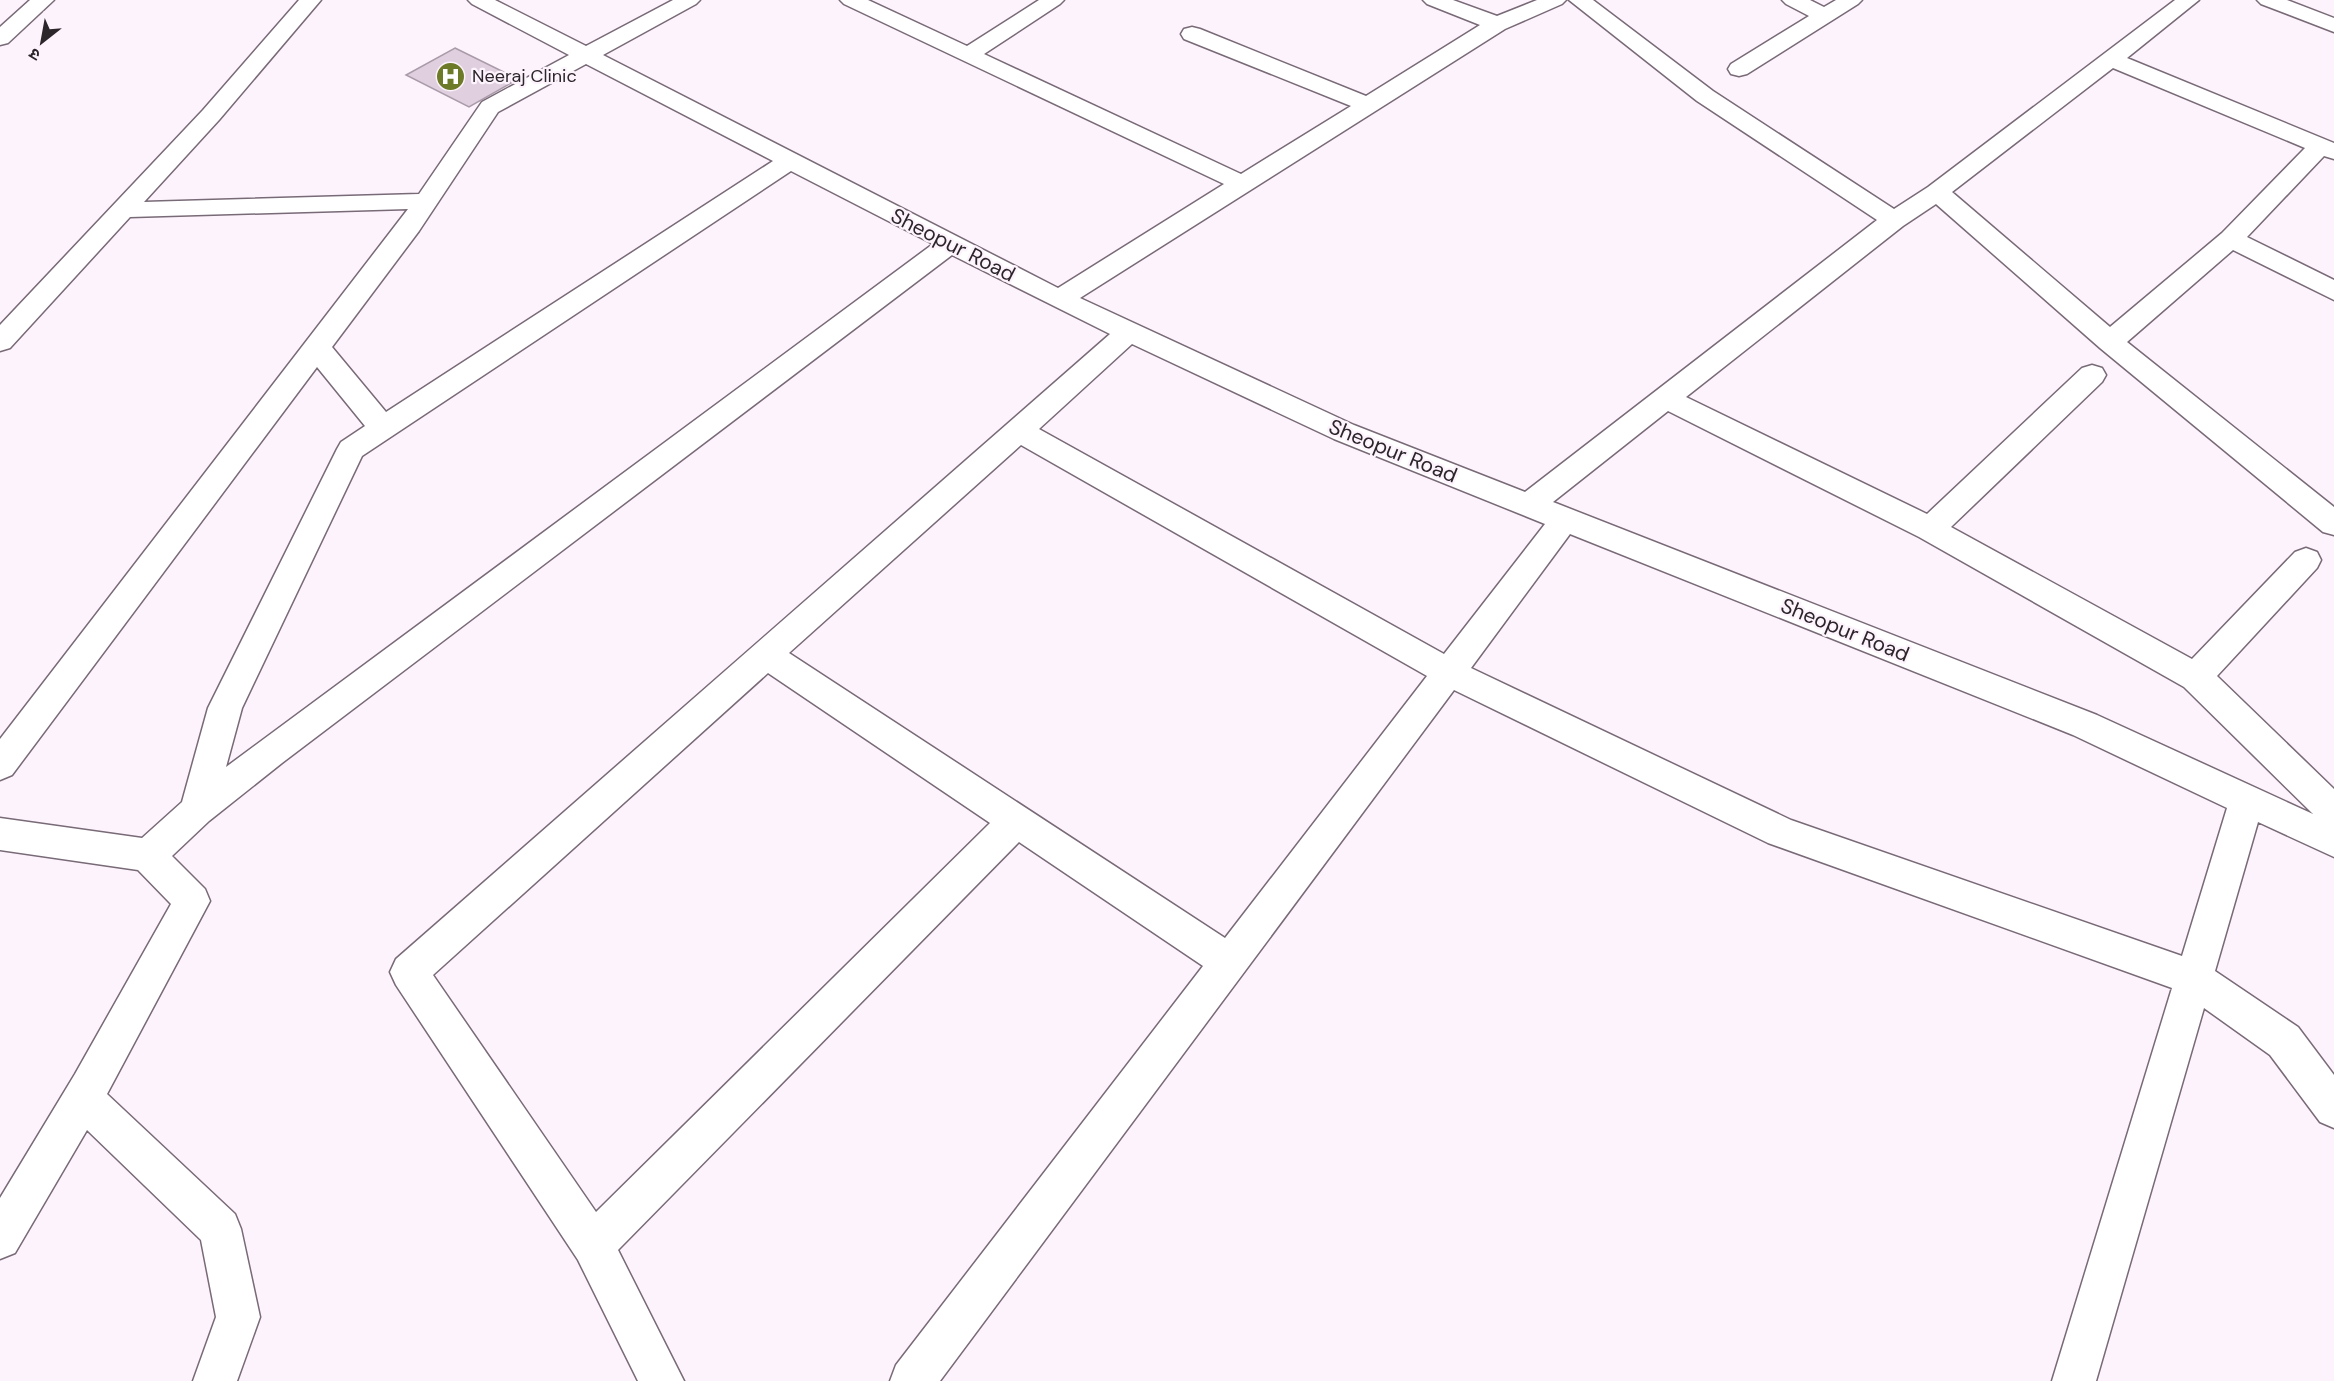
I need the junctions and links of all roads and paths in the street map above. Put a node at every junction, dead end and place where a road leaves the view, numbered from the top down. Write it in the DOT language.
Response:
graph roads {
  1 [pos="44,0"];
  2 [pos="310,0"];
  3 [pos="479,0"];
  4 [pos="688,0"];
  5 [pos="851,0"];
  6 [pos="1053,0"];
  7 [pos="1434,0"];
  8 [pos="1555,0"];
  9 [pos="1580,0"];
  10 [pos="1793,0"];
  11 [pos="1851,0"];
  12 [pos="2188,0"];
  13 [pos="2268,0"];
  14 [pos="1825,16"];
  15 [pos="1497,24"];
  16 [pos="2334,26"];
  17 [pos="1192,34"];
  18 [pos="0,38"];
  19 [pos="586,55"];
  20 [pos="968,55"];
  21 [pos="2110,59"];
  22 [pos="1739,69"];
  23 [pos="1369,105"];
  24 [pos="2327,149"];
  25 [pos="790,161"];
  26 [pos="1243,184"];
  27 [pos="1937,192"];
  28 [pos="427,201"];
  29 [pos="122,210"];
  30 [pos="1894,220"];
  31 [pos="2231,239"];
  32 [pos="951,243"];
  33 [pos="2334,291"];
  34 [pos="1059,299"];
  35 [pos="0,310"];
  36 [pos="28,312"];
  37 [pos="1129,332"];
  38 [pos="0,342"];
  39 [pos="2110,342"];
  40 [pos="317,348"];
  41 [pos="2092,375"];
  42 [pos="1667,399"];
  43 [pos="383,428"];
  44 [pos="1018,430"];
  45 [pos="1529,505"];
  46 [pos="1565,519"];
  47 [pos="2334,524"];
  48 [pos="1930,529"];
  49 [pos="2306,560"];
  50 [pos="766,654"];
  51 [pos="1448,672"];
  52 [pos="2196,677"];
  53 [pos="0,765"];
  54 [pos="2247,800"];
  55 [pos="197,810"];
  56 [pos="2334,812"];
  57 [pos="1016,821"];
  58 [pos="0,834"];
  59 [pos="2334,841"];
  60 [pos="148,855"];
  61 [pos="1229,962"];
  62 [pos="2194,978"];
  63 [pos="82,1098"];
  64 [pos="2334,1108"];
  65 [pos="0,1238"];
  66 [pos="593,1245"];
  67 [pos="215,1381"];
  68 [pos="663,1381"];
  69 [pos="912,1381"];
  70 [pos="2074,1381"];
  1 -- 18 [label="street"];
  2 -- 29 [label="street"];
  3 -- 19 [label="street, Sheopur Road"];
  4 -- 19 [label="street"];
  5 -- 20 [label="street"];
  6 -- 20 [label="street"];
  7 -- 15 [label="street"];
  8 -- 15 [label="street"];
  9 -- 30 [label="street"];
  10 -- 14 [label="street"];
  11 -- 14 [label="street"];
  12 -- 21 [label="street"];
  13 -- 16 [label="street"];
  14 -- 22 [label="street"];
  15 -- 23 [label="street"];
  17 -- 23 [label="street"];
  19 -- 25 [label="street, Sheopur Road"];
  19 -- 28 [label="street"];
  20 -- 26 [label="street"];
  21 -- 24 [label="street"];
  21 -- 27 [label="street"];
  23 -- 26 [label="street"];
  24 -- 31 [label="street"];
  25 -- 32 [label="street, Sheopur Road"];
  25 -- 43 [label="street"];
  26 -- 34 [label="street"];
  27 -- 30 [label="street"];
  27 -- 39 [label="street"];
  28 -- 29 [label="street"];
  28 -- 40 [label="street"];
  29 -- 36 [label="street"];
  30 -- 42 [label="street"];
  31 -- 33 [label="street"];
  31 -- 39 [label="street"];
  32 -- 34 [label="street, Sheopur Road"];
  32 -- 55 [label="street"];
  34 -- 37 [label="street, Sheopur Road"];
  35 -- 36 [label="street"];
  36 -- 38 [label="street"];
  37 -- 44 [label="street"];
  37 -- 45 [label="street, Sheopur Road"];
  39 -- 47 [label="street"];
  40 -- 43 [label="street"];
  40 -- 53 [label="street"];
  41 -- 48 [label="street"];
  42 -- 45 [label="street"];
  42 -- 48 [label="street"];
  43 -- 55 [label="street"];
  44 -- 50 [label="street"];
  44 -- 51 [label="street"];
  45 -- 46 [label="street, Sheopur Road"];
  46 -- 51 [label="street"];
  46 -- 54 [label="street, Sheopur Road"];
  48 -- 52 [label="street"];
  49 -- 52 [label="street"];
  50 -- 57 [label="street"];
  50 -- 66 [label="street"];
  51 -- 61 [label="street"];
  51 -- 62 [label="street"];
  52 -- 56 [label="street"];
  54 -- 59 [label="street, Sheopur Road"];
  54 -- 62 [label="street"];
  55 -- 60 [label="street"];
  57 -- 61 [label="street"];
  57 -- 66 [label="street"];
  58 -- 60 [label="street"];
  60 -- 63 [label="street"];
  61 -- 69 [label="street"];
  62 -- 64 [label="street"];
  62 -- 70 [label="street"];
  63 -- 65 [label="street"];
  63 -- 67 [label="street"];
  66 -- 68 [label="street"];
}
